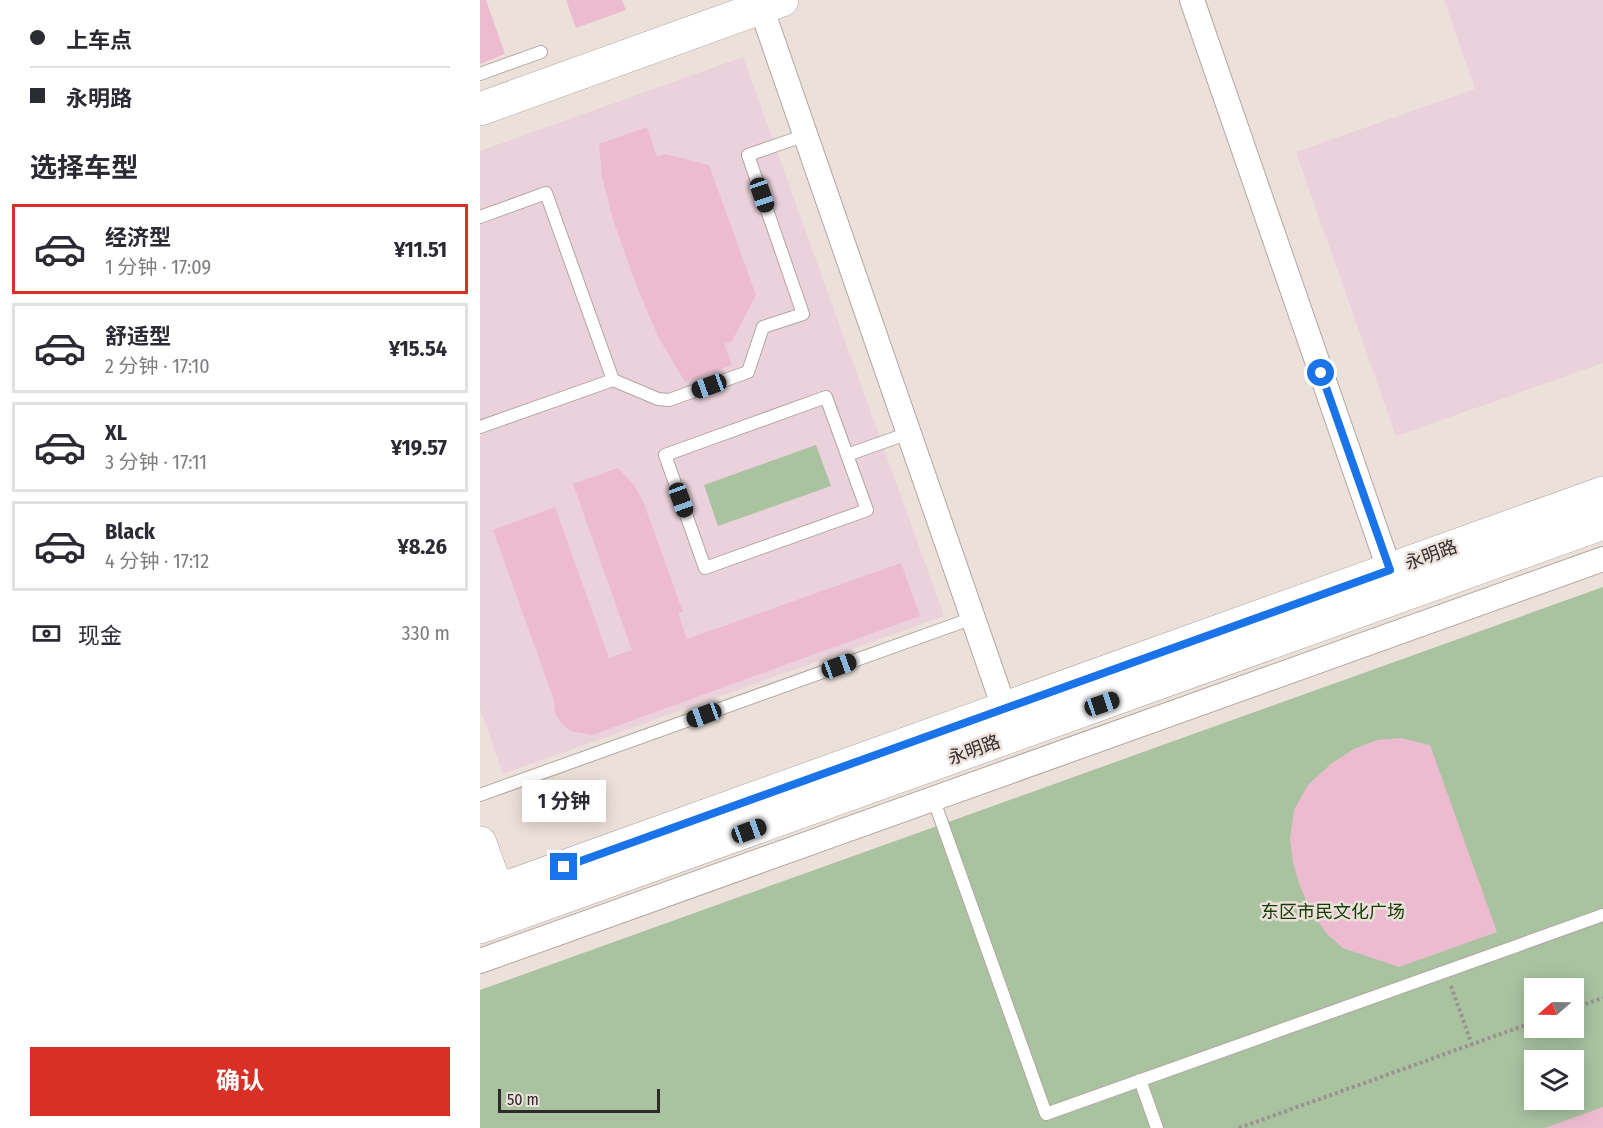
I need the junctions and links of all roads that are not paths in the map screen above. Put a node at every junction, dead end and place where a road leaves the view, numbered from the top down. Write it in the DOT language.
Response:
graph roads {
  1 [pos="1192,0"];
  2 [pos="772,4"];
  3 [pos="541,52"];
  4 [pos="480,74"];
  5 [pos="480,109"];
  6 [pos="806,135"];
  7 [pos="480,217"];
  8 [pos="613,380"];
  9 [pos="480,427"];
  10 [pos="909,433"];
  11 [pos="847,455"];
  12 [pos="1603,493"];
  13 [pos="1603,523"];
  14 [pos="1603,559"];
  15 [pos="1394,583"];
  16 [pos="974,618"];
  17 [pos="1009,722"];
  18 [pos="480,795"];
  19 [pos="933,798"];
  20 [pos="480,843"];
  21 [pos="488,912"];
  22 [pos="1603,915"];
  23 [pos="480,962"];
  24 [pos="1140,1080"];
  25 [pos="1157,1128"];
  1 -- 15 [label="street"];
  2 -- 5 [label="street"];
  2 -- 6 [label="street"];
  3 -- 4 [label="lane"];
  6 -- 8 [label="lane"];
  6 -- 10 [label="street"];
  7 -- 8 [label="lane"];
  8 -- 9 [label="lane"];
  10 -- 11 [label="lane"];
  10 -- 16 [label="street"];
  11 -- 11 [label="lane"];
  12 -- 15 [label="street, 永明路"];
  13 -- 15 [label="street, 永明路"];
  14 -- 19 [label="street"];
  15 -- 17 [label="street, 永明路"];
  16 -- 17 [label="street"];
  16 -- 18 [label="lane"];
  17 -- 21 [label="street, 永明路"];
  19 -- 23 [label="street"];
  19 -- 24 [label="lane"];
  20 -- 21 [label="street"];
  22 -- 24 [label="lane"];
  24 -- 25 [label="lane"];
}
